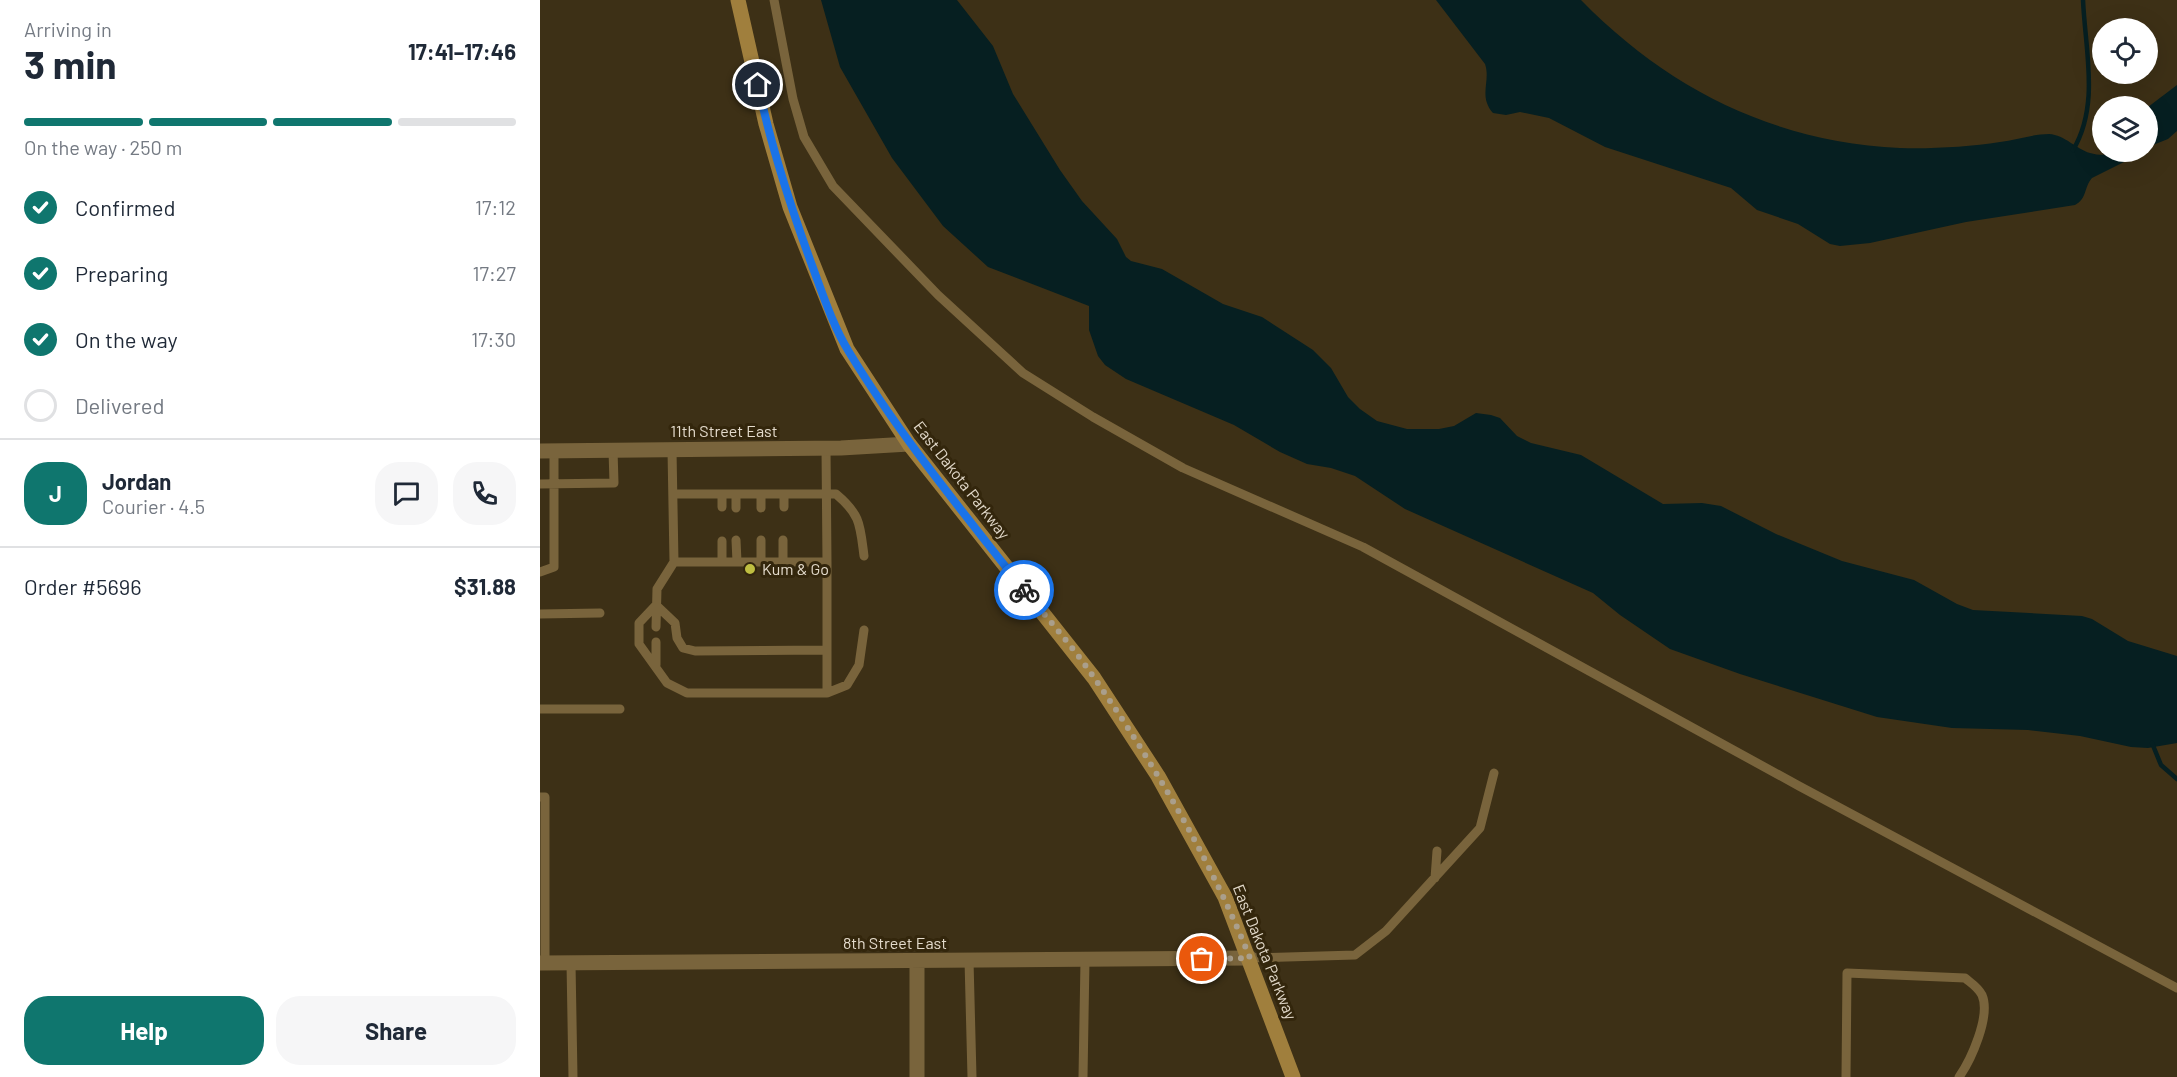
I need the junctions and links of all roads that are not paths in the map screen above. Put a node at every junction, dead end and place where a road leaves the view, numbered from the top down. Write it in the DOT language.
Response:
graph roads {
  1 [pos="738,0"];
  2 [pos="774,0"];
  3 [pos="909,444"];
  4 [pos="826,448"];
  5 [pos="613,450"];
  6 [pos="672,450"];
  7 [pos="547,451"];
  8 [pos="554,483"];
  9 [pos="540,484"];
  10 [pos="673,494"];
  11 [pos="722,494"];
  12 [pos="736,494"];
  13 [pos="761,494"];
  14 [pos="784,494"];
  15 [pos="826,494"];
  16 [pos="722,507"];
  17 [pos="784,507"];
  18 [pos="736,508"];
  19 [pos="761,508"];
  20 [pos="736,540"];
  21 [pos="761,540"];
  22 [pos="783,540"];
  23 [pos="722,541"];
  24 [pos="864,556"];
  25 [pos="674,562"];
  26 [pos="722,562"];
  27 [pos="736,562"];
  28 [pos="761,562"];
  29 [pos="783,562"];
  30 [pos="827,562"];
  31 [pos="540,572"];
  32 [pos="656,605"];
  33 [pos="600,613"];
  34 [pos="540,614"];
  35 [pos="656,627"];
  36 [pos="864,630"];
  37 [pos="656,642"];
  38 [pos="827,650"];
  39 [pos="656,665"];
  40 [pos="827,693"];
  41 [pos="540,709"];
  42 [pos="620,709"];
  43 [pos="1494,773"];
  44 [pos="540,796"];
  45 [pos="1437,851"];
  46 [pos="1435,878"];
  47 [pos="1250,958"];
  48 [pos="969,960"];
  49 [pos="1084,960"];
  50 [pos="917,961"];
  51 [pos="543,963"];
  52 [pos="571,963"];
  53 [pos="2177,988"];
  54 [pos="573,1077"];
  55 [pos="917,1077"];
  56 [pos="972,1077"];
  57 [pos="1083,1077"];
  58 [pos="1293,1077"];
  59 [pos="1846,1077"];
  60 [pos="1959,1077"];
  1 -- 3 [label="main road, East Dakota Parkway"];
  2 -- 53 [label="lane"];
  3 -- 4 [label="street, 11th Street East"];
  3 -- 47 [label="main road, East Dakota Parkway"];
  4 -- 6 [label="street, 11th Street East"];
  4 -- 15 [label="lane"];
  5 -- 6 [label="street, 11th Street East"];
  5 -- 7 [label="street, 11th Street East"];
  5 -- 8 [label="lane"];
  6 -- 10 [label="lane"];
  7 -- 8 [label="lane"];
  8 -- 9 [label="lane"];
  8 -- 31 [label="lane"];
  10 -- 11 [label="lane"];
  10 -- 25 [label="lane"];
  11 -- 12 [label="lane"];
  11 -- 16 [label="lane"];
  12 -- 13 [label="lane"];
  12 -- 18 [label="lane"];
  13 -- 14 [label="lane"];
  13 -- 19 [label="lane"];
  14 -- 15 [label="lane"];
  14 -- 17 [label="lane"];
  15 -- 24 [label="lane"];
  15 -- 30 [label="lane"];
  20 -- 27 [label="lane"];
  21 -- 28 [label="lane"];
  22 -- 29 [label="lane"];
  23 -- 26 [label="lane"];
  25 -- 26 [label="lane"];
  25 -- 32 [label="lane"];
  26 -- 27 [label="lane"];
  27 -- 28 [label="lane"];
  28 -- 29 [label="lane"];
  29 -- 30 [label="lane"];
  30 -- 38 [label="lane"];
  32 -- 35 [label="lane"];
  32 -- 38 [label="lane"];
  32 -- 39 [label="lane"];
  33 -- 34 [label="lane"];
  36 -- 40 [label="lane"];
  37 -- 39 [label="lane"];
  38 -- 40 [label="lane"];
  39 -- 40 [label="lane"];
  41 -- 42 [label="lane"];
  43 -- 46 [label="lane"];
  44 -- 51 [label="lane"];
  45 -- 46 [label="lane"];
  46 -- 47 [label="lane"];
  47 -- 49 [label="street, 8th Street East"];
  47 -- 58 [label="main road, East Dakota Parkway"];
  48 -- 49 [label="street, 8th Street East"];
  48 -- 50 [label="street, 8th Street East"];
  48 -- 56 [label="lane"];
  49 -- 57 [label="lane"];
  50 -- 52 [label="street, 8th Street East"];
  50 -- 55 [label="street"];
  51 -- 52 [label="street, 8th Street East"];
  52 -- 54 [label="lane"];
  59 -- 60 [label="lane"];
}
